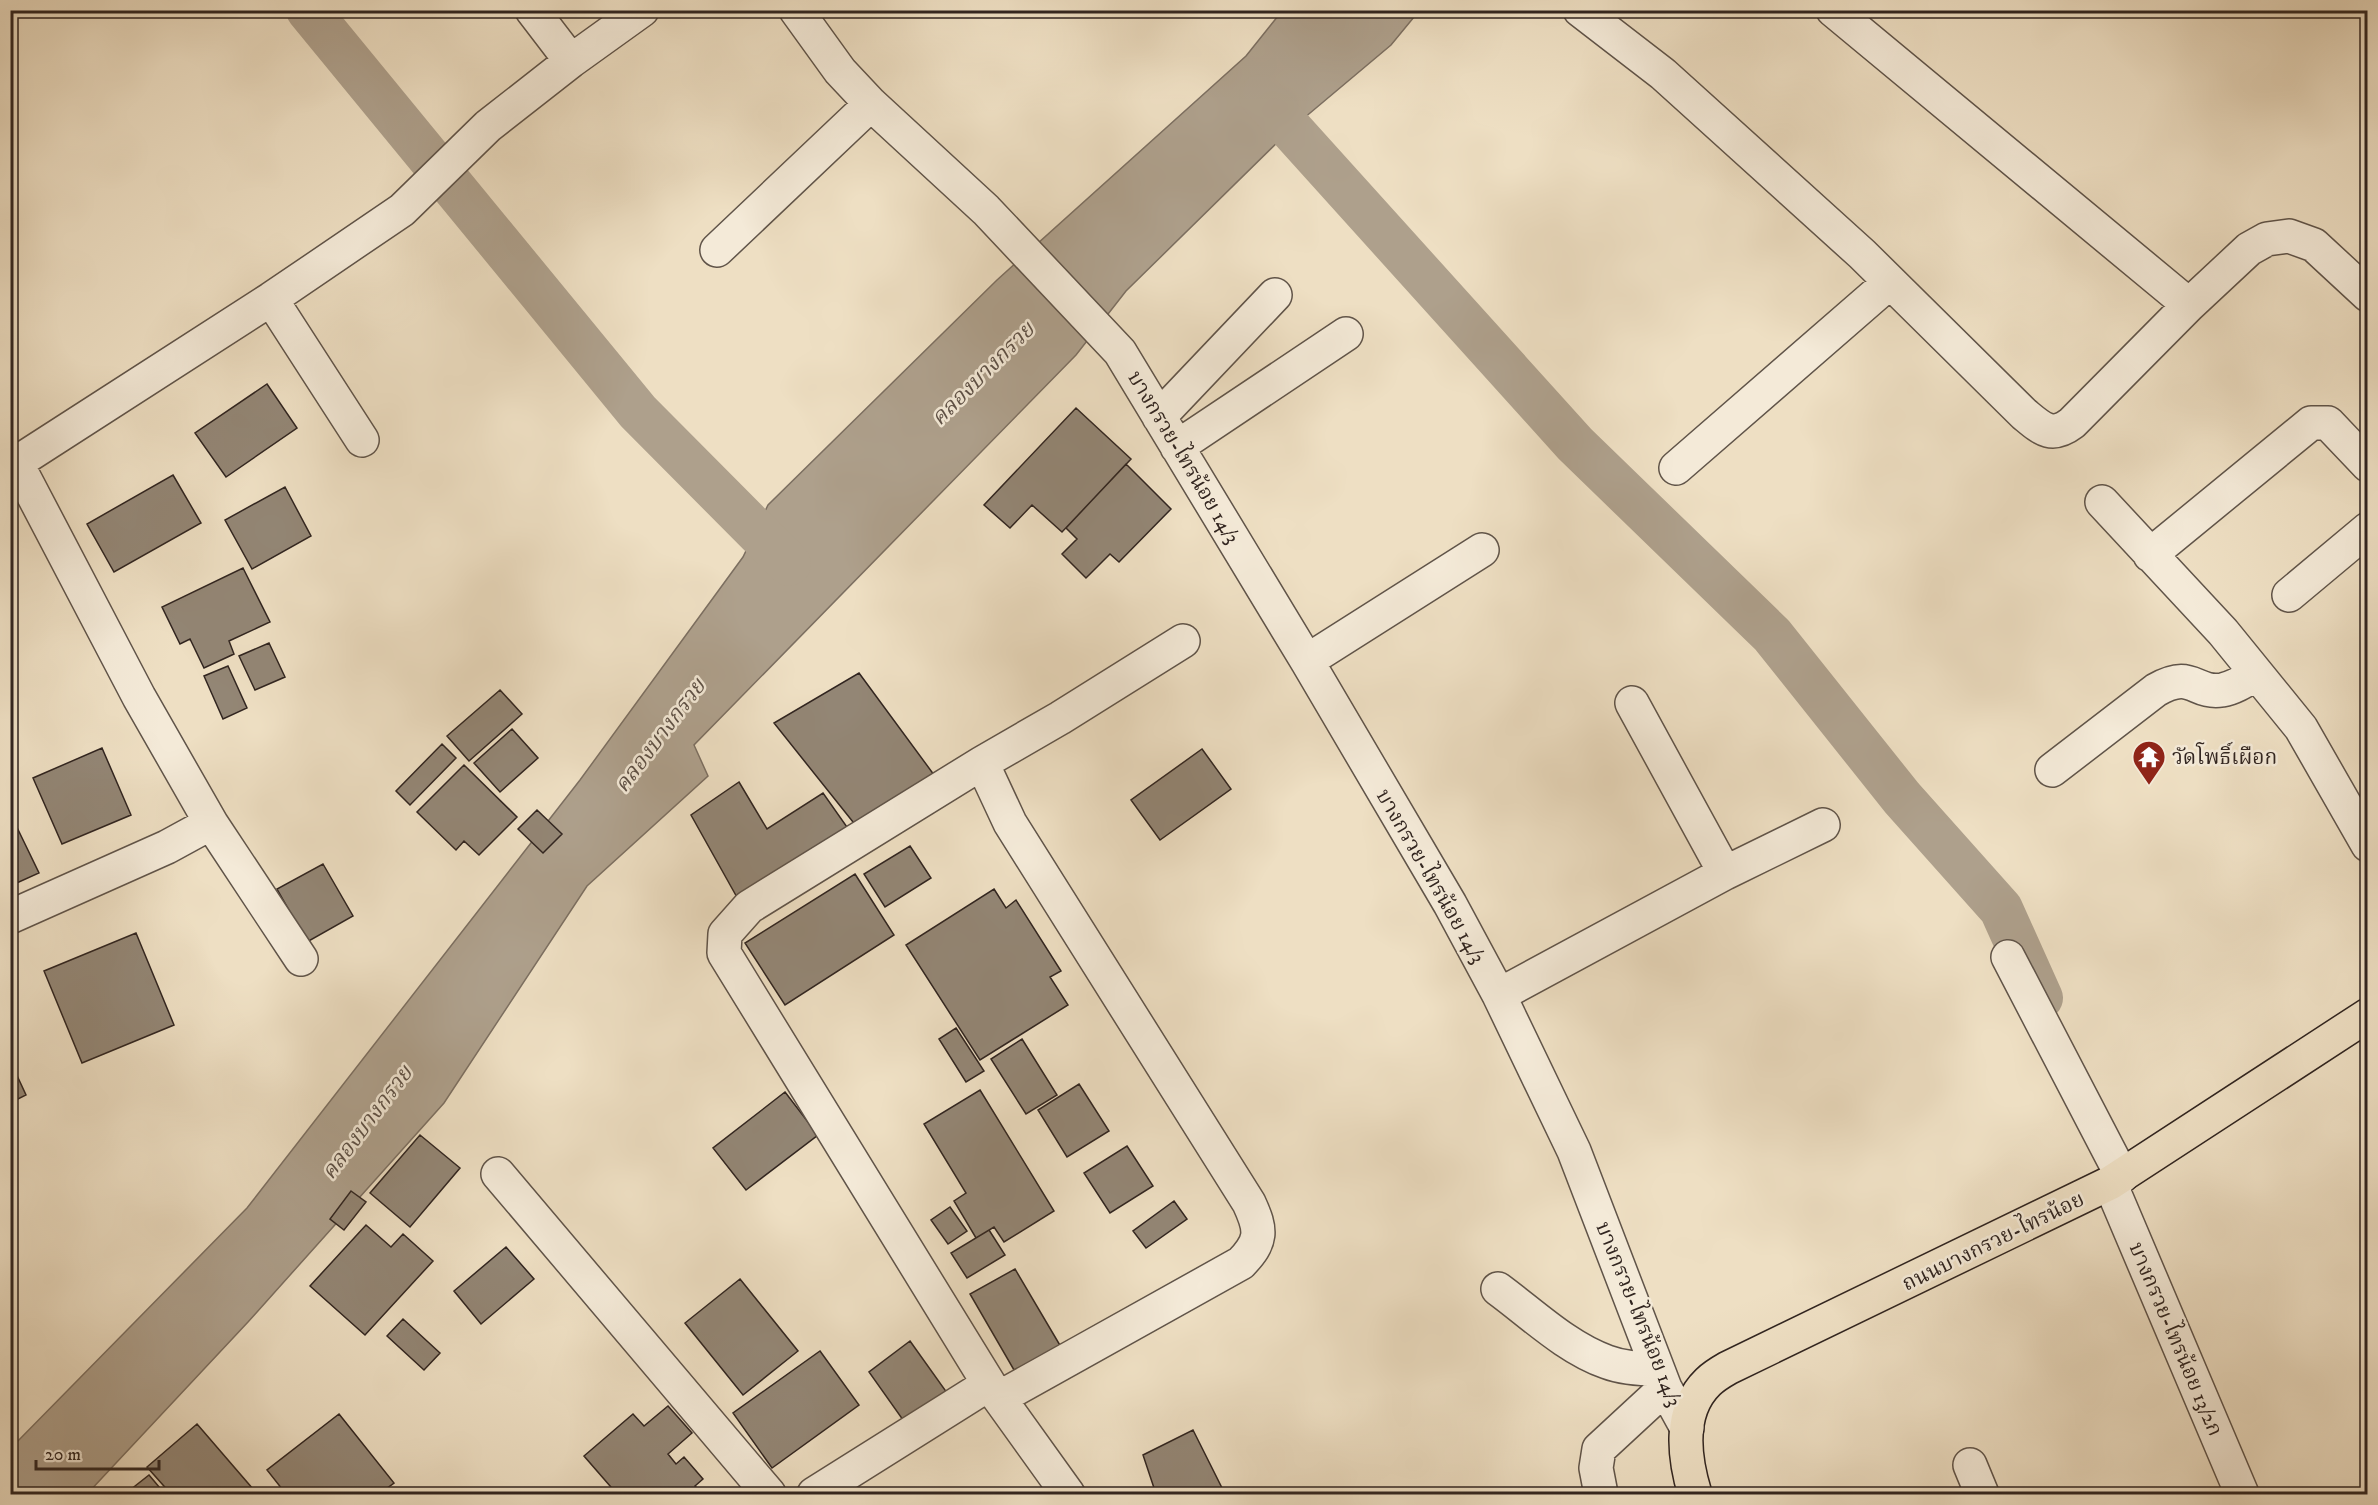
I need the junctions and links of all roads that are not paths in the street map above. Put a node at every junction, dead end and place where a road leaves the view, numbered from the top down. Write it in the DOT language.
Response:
graph roads {
  1 [pos="532,10"];
  2 [pos="642,10"];
  3 [pos="796,10"];
  4 [pos="1580,10"];
  5 [pos="1833,10"];
  6 [pos="571,61"];
  7 [pos="871,104"];
  8 [pos="717,250"];
  9 [pos="1890,282"];
  10 [pos="1275,295"];
  11 [pos="2367,295"];
  12 [pos="271,299"];
  13 [pos="2189,305"];
  14 [pos="1346,334"];
  15 [pos="1159,417"];
  16 [pos="362,440"];
  17 [pos="1177,447"];
  18 [pos="2367,465"];
  19 [pos="14,466"];
  20 [pos="1676,468"];
  21 [pos="2102,502"];
  22 [pos="2367,529"];
  23 [pos="1482,550"];
  24 [pos="2150,555"];
  25 [pos="2289,595"];
  26 [pos="1183,641"];
  27 [pos="1307,661"];
  28 [pos="2256,674"];
  29 [pos="1632,704"];
  30 [pos="982,763"];
  31 [pos="2052,770"];
  32 [pos="211,823"];
  33 [pos="1823,825"];
  34 [pos="2367,845"];
  35 [pos="1725,873"];
  36 [pos="10,917"];
  37 [pos="2008,957"];
  38 [pos="301,959"];
  39 [pos="1499,995"];
  40 [pos="2367,1015"];
  41 [pos="498,1174"];
  42 [pos="2116,1179"];
  43 [pos="1498,1289"];
  44 [pos="1661,1379"];
  45 [pos="994,1391"];
  46 [pos="1687,1428"];
  47 [pos="769,1494"];
  48 [pos="814,1494"];
  49 [pos="1068,1494"];
  50 [pos="1600,1494"];
  51 [pos="1695,1494"];
  52 [pos="2242,1494"];
  1 -- 6 [label="street"];
  2 -- 6 [label="street"];
  3 -- 7 [label="street, บางกรวย-ไทรน้อย 14/3"];
  4 -- 9 [label="street"];
  5 -- 13 [label="street"];
  6 -- 12 [label="street"];
  7 -- 8 [label="street"];
  7 -- 15 [label="street, บางกรวย-ไทรน้อย 14/3"];
  9 -- 13 [label="street"];
  9 -- 20 [label="street"];
  10 -- 15 [label="street"];
  11 -- 13 [label="street"];
  12 -- 16 [label="street"];
  12 -- 19 [label="street"];
  14 -- 17 [label="street"];
  15 -- 17 [label="street, บางกรวย-ไทรน้อย 14/3"];
  17 -- 27 [label="street, บางกรวย-ไทรน้อย 14/3"];
  18 -- 24 [label="street"];
  19 -- 32 [label="street"];
  21 -- 24 [label="street"];
  22 -- 25 [label="street"];
  23 -- 27 [label="street"];
  24 -- 28 [label="street"];
  26 -- 30 [label="street"];
  27 -- 39 [label="street, บางกรวย-ไทรน้อย 14/3"];
  28 -- 31 [label="street"];
  28 -- 34 [label="street"];
  29 -- 35 [label="street"];
  30 -- 45 [label="street"];
  30 -- 45 [label="street"];
  32 -- 36 [label="street"];
  32 -- 38 [label="street"];
  33 -- 35 [label="street"];
  35 -- 39 [label="street"];
  37 -- 42 [label="street, บางกรวย-ไทรน้อย 13/2ก"];
  39 -- 44 [label="street, บางกรวย-ไทรน้อย 14/3"];
  40 -- 42 [label="main road, ถนนบางกรวย-ไทรน้อย"];
  41 -- 47 [label="street"];
  42 -- 46 [label="main road, ถนนบางกรวย-ไทรน้อย"];
  42 -- 52 [label="street, บางกรวย-ไทรน้อย 13/2ก"];
  43 -- 44 [label="street"];
  44 -- 46 [label="street, บางกรวย-ไทรน้อย 14/3"];
  44 -- 50 [label="street"];
  45 -- 48 [label="street"];
  45 -- 49 [label="street"];
  46 -- 51 [label="main road, ถนนบางกรวย-ไทรน้อย"];
}
